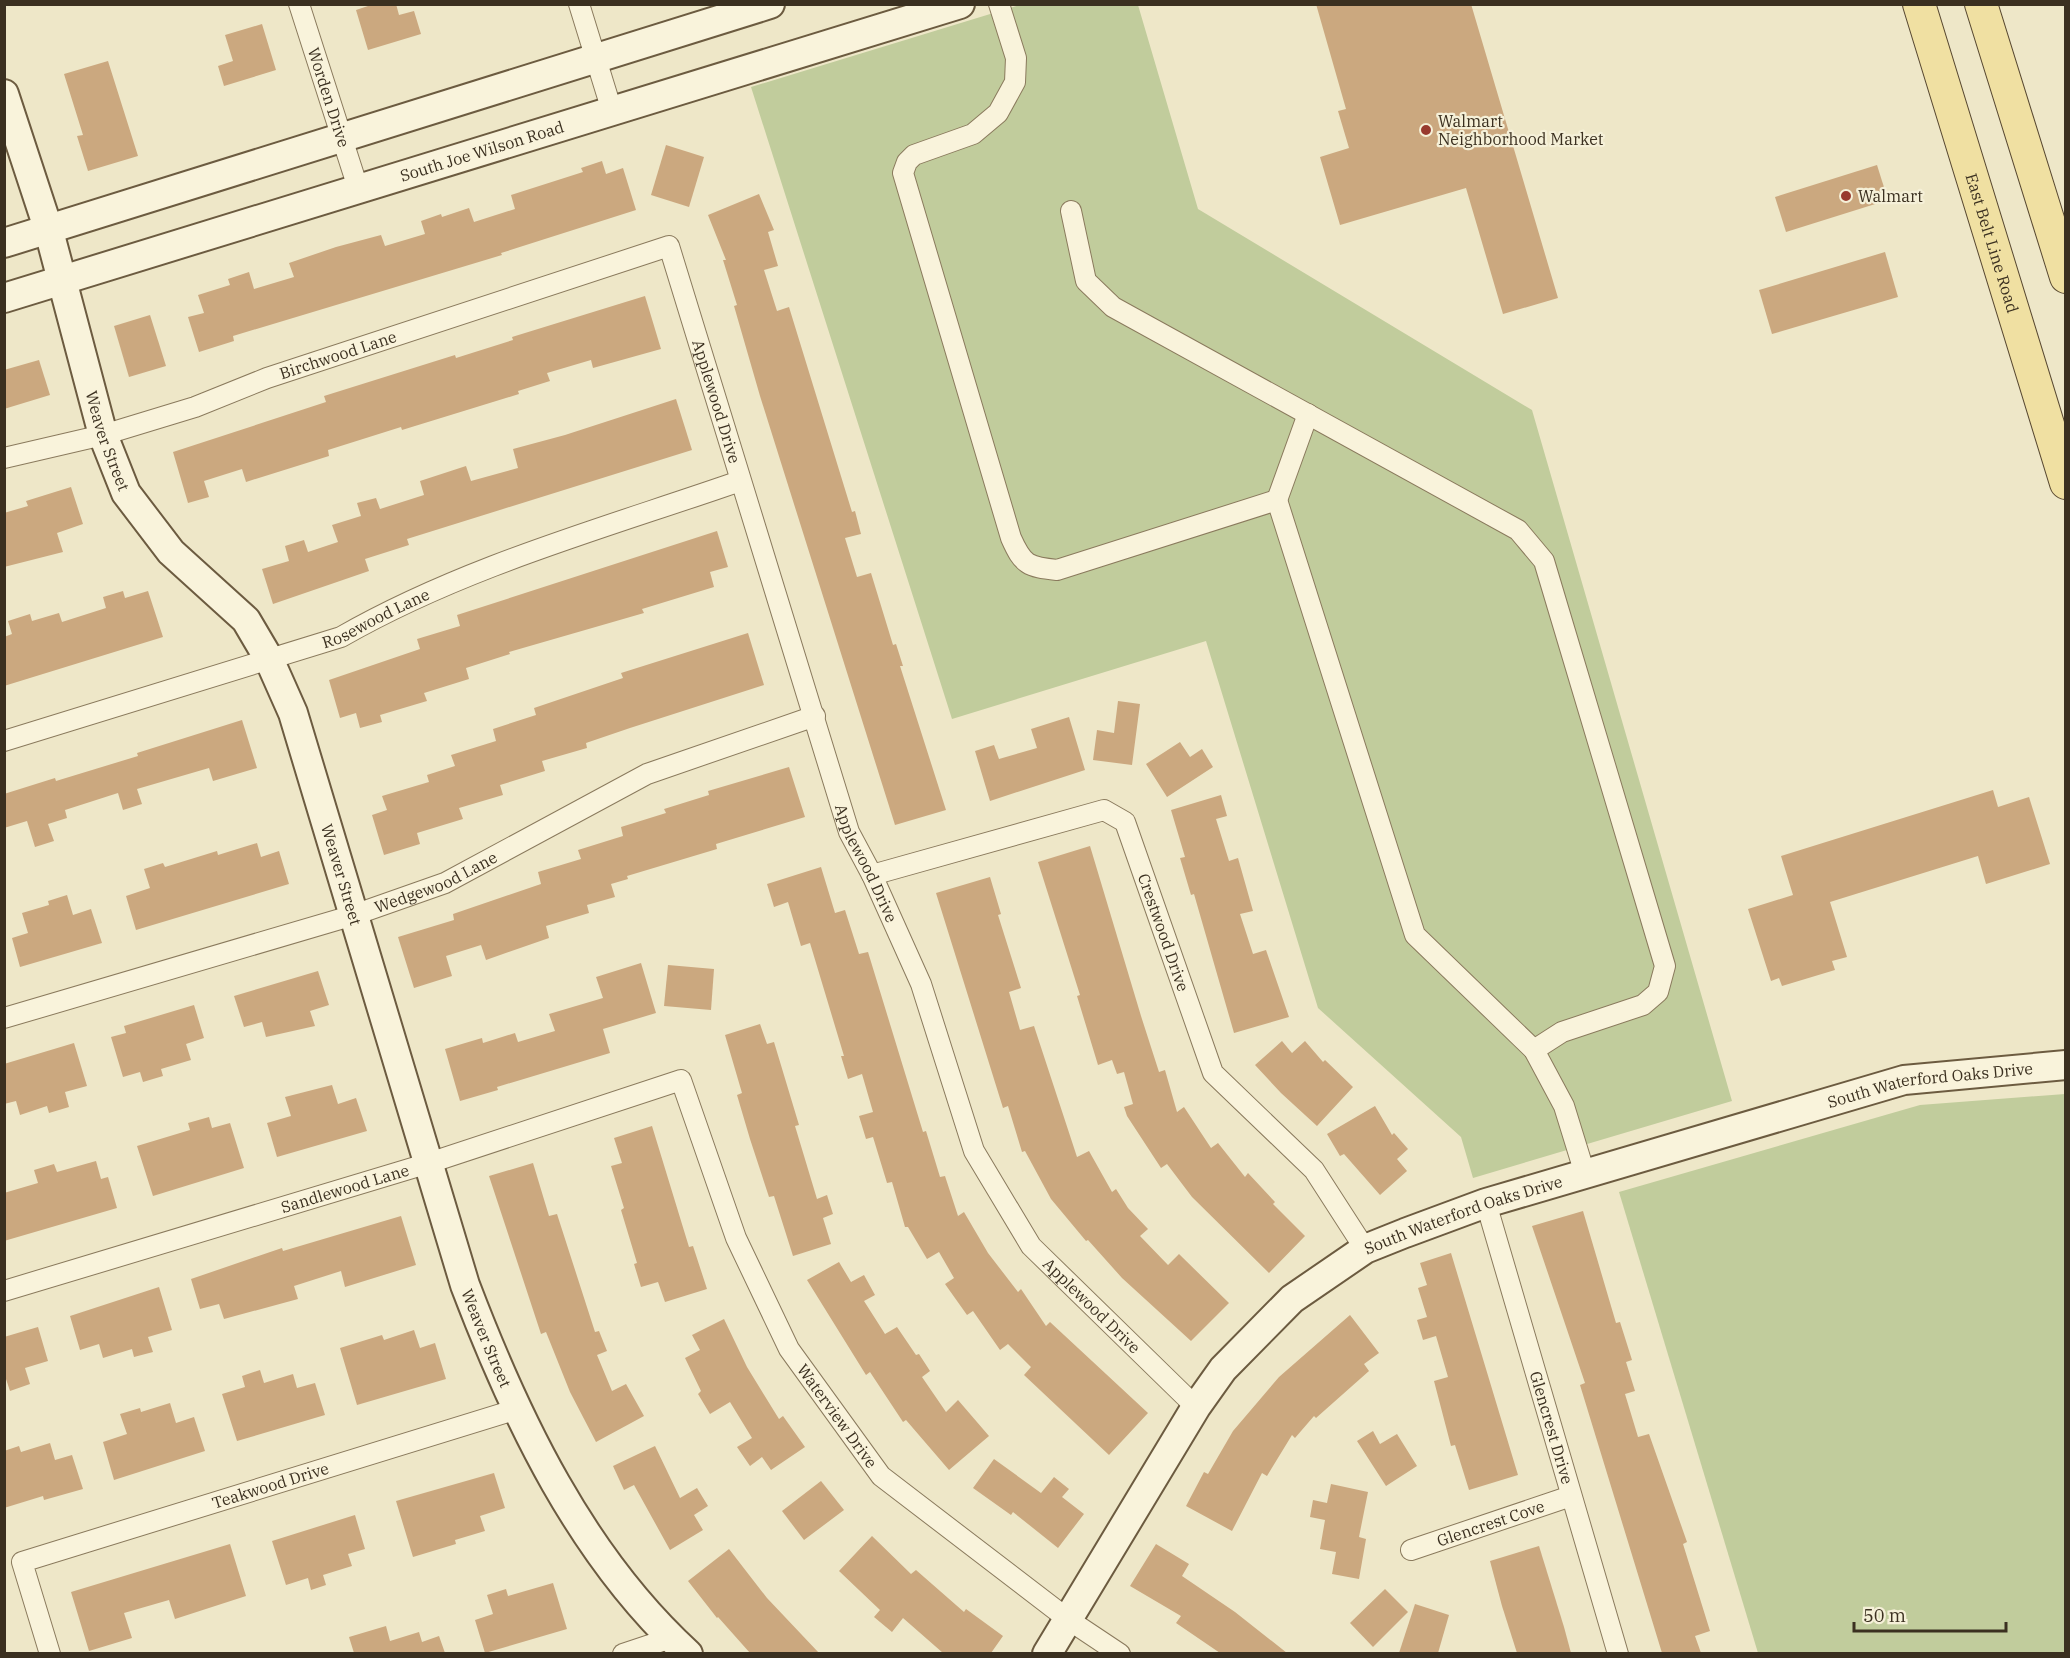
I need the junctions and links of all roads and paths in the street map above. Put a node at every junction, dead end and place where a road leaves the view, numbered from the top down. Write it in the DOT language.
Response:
graph roads {
  1 [pos="299,4"];
  2 [pos="579,4"];
  3 [pos="770,4"];
  4 [pos="960,4"];
  5 [pos="999,4"];
  6 [pos="1919,4"];
  7 [pos="1981,4"];
  8 [pos="596,60"];
  9 [pos="4,94"];
  10 [pos="612,111"];
  11 [pos="343,139"];
  12 [pos="358,188"];
  13 [pos="1071,211"];
  14 [pos="49,231"];
  15 [pos="4,243"];
  16 [pos="669,246"];
  17 [pos="2066,277"];
  18 [pos="62,280"];
  19 [pos="4,298"];
  20 [pos="1308,414"];
  21 [pos="103,435"];
  22 [pos="4,459"];
  23 [pos="740,481"];
  24 [pos="2066,483"];
  25 [pos="1277,500"];
  26 [pos="269,659"];
  27 [pos="815,716"];
  28 [pos="4,741"];
  29 [pos="872,875"];
  30 [pos="354,915"];
  31 [pos="4,1018"];
  32 [pos="1533,1050"];
  33 [pos="2066,1065"];
  34 [pos="681,1080"];
  35 [pos="429,1163"];
  36 [pos="1585,1174"];
  37 [pos="1486,1203"];
  38 [pos="1365,1250"];
  39 [pos="4,1291"];
  40 [pos="1196,1407"];
  41 [pos="517,1409"];
  42 [pos="1570,1496"];
  43 [pos="1412,1550"];
  44 [pos="1069,1620"];
  45 [pos="679,1646"];
  46 [pos="50,1653"];
  47 [pos="623,1653"];
  48 [pos="1047,1653"];
  49 [pos="1120,1653"];
  50 [pos="1618,1653"];
  1 -- 11 [label="street, Worden Drive"];
  2 -- 8 [label="street"];
  3 -- 8 [label="street"];
  4 -- 10 [label="street, South Joe Wilson Road"];
  5 -- 25 [label="street"];
  6 -- 24 [label="main road, East Belt Line Road"];
  7 -- 17 [label="main road"];
  8 -- 10 [label="street"];
  8 -- 11 [label="street"];
  9 -- 14 [label="street, Weaver Street"];
  10 -- 12 [label="street, South Joe Wilson Road"];
  11 -- 12 [label="street, Worden Drive"];
  11 -- 14 [label="street"];
  12 -- 18 [label="street, South Joe Wilson Road"];
  13 -- 20 [label="street"];
  14 -- 15 [label="street"];
  14 -- 18 [label="street, Weaver Street"];
  16 -- 21 [label="street, Birchwood Lane"];
  16 -- 23 [label="street, Applewood Drive"];
  18 -- 19 [label="street, South Joe Wilson Road"];
  18 -- 21 [label="street, Weaver Street"];
  20 -- 25 [label="street"];
  20 -- 32 [label="street"];
  21 -- 22 [label="street, Birchwood Lane"];
  21 -- 26 [label="street, Weaver Street"];
  23 -- 26 [label="street, Rosewood Lane"];
  23 -- 27 [label="street, Applewood Drive"];
  25 -- 32 [label="street"];
  26 -- 28 [label="street, Rosewood Lane"];
  26 -- 30 [label="street, Weaver Street"];
  27 -- 29 [label="street, Applewood Drive"];
  27 -- 30 [label="street, Wedgewood Lane"];
  29 -- 38 [label="street, Crestwood Drive"];
  29 -- 40 [label="street, Applewood Drive"];
  30 -- 31 [label="street, Wedgewood Lane"];
  30 -- 35 [label="street, Weaver Street"];
  32 -- 36 [label="street"];
  33 -- 36 [label="street, South Waterford Oaks Drive"];
  34 -- 35 [label="street, Sandlewood Lane"];
  34 -- 44 [label="street, Waterview Drive"];
  35 -- 39 [label="street, Sandlewood Lane"];
  35 -- 41 [label="street, Weaver Street"];
  36 -- 37 [label="street, South Waterford Oaks Drive"];
  37 -- 38 [label="street, South Waterford Oaks Drive"];
  37 -- 42 [label="street, Glencrest Drive"];
  38 -- 40 [label="street, South Waterford Oaks Drive"];
  40 -- 44 [label="street, South Waterford Oaks Drive"];
  41 -- 45 [label="street, Weaver Street"];
  41 -- 46 [label="street, Teakwood Drive"];
  42 -- 43 [label="street, Glencrest Cove"];
  42 -- 50 [label="street, Glencrest Drive"];
  44 -- 48 [label="street, South Waterford Oaks Drive"];
  44 -- 49 [label="street, Waterview Drive"];
  45 -- 47 [label="street"];
}
